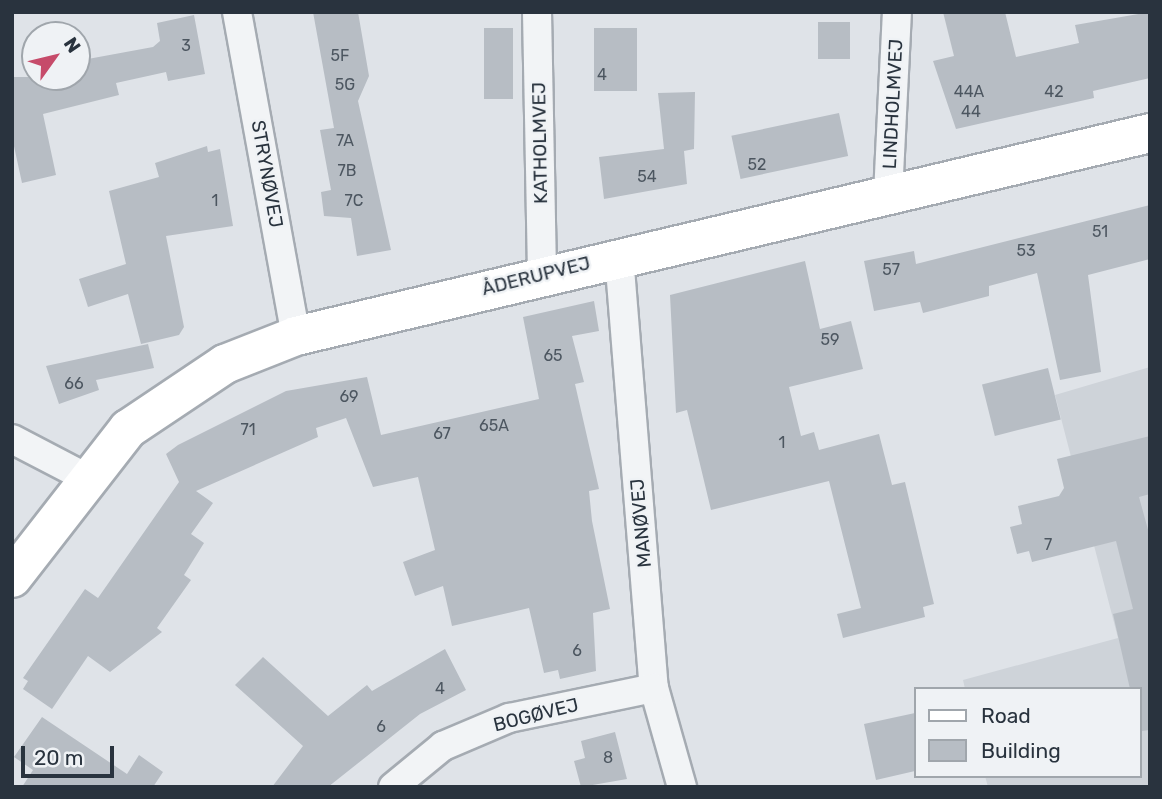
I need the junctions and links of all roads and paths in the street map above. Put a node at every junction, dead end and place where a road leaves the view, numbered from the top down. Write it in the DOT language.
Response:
graph roads {
  1 [pos="237,12"];
  2 [pos="537,12"];
  3 [pos="897,12"];
  4 [pos="1150,133"];
  5 [pos="888,195"];
  6 [pos="620,256"];
  7 [pos="542,274"];
  8 [pos="296,336"];
  9 [pos="12,439"];
  10 [pos="85,477"];
  11 [pos="12,579"];
  12 [pos="654,688"];
  13 [pos="393,787"];
  14 [pos="682,787"];
  1 -- 8 [label="street, STRYNØVEJ"];
  2 -- 7 [label="street, KATHOLMVEJ"];
  3 -- 5 [label="street, LINDHOLMVEJ"];
  4 -- 5 [label="street, ÅDERUPVEJ"];
  5 -- 6 [label="street, ÅDERUPVEJ"];
  6 -- 7 [label="street, ÅDERUPVEJ"];
  6 -- 12 [label="street, MANØVEJ"];
  7 -- 8 [label="street, ÅDERUPVEJ"];
  8 -- 10 [label="street, ÅDERUPVEJ"];
  9 -- 10 [label="street"];
  10 -- 11 [label="street, ÅDERUPVEJ"];
  12 -- 13 [label="street, BOGØVEJ"];
  12 -- 14 [label="street, MANØVEJ"];
}
